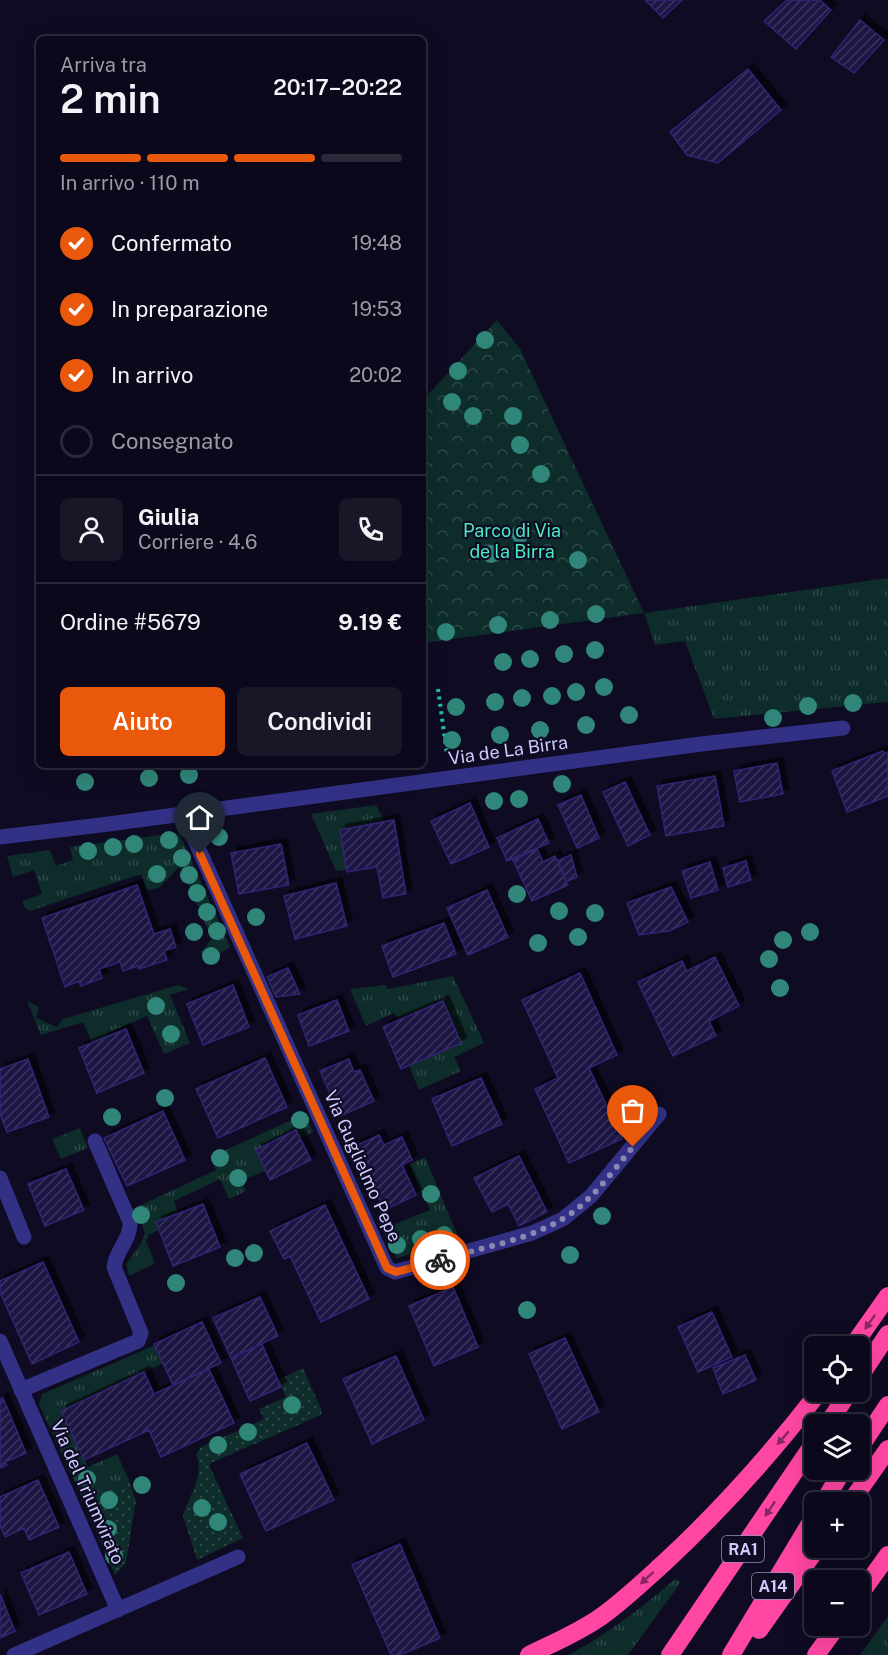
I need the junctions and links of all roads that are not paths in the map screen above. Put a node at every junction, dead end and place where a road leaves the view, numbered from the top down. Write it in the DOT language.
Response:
graph roads {
  1 [pos="843,728"];
  2 [pos="183,814"];
  3 [pos="0,837"];
  4 [pos="659,1114"];
  5 [pos="95,1142"];
  6 [pos="0,1178"];
  7 [pos="24,1237"];
  8 [pos="888,1296"];
  9 [pos="888,1334"];
  10 [pos="860,1336"];
  11 [pos="0,1341"];
  12 [pos="870,1361"];
  13 [pos="21,1390"];
  14 [pos="812,1402"];
  15 [pos="888,1405"];
  16 [pos="870,1432"];
  17 [pos="888,1449"];
  18 [pos="804,1458"];
  19 [pos="857,1492"];
  20 [pos="804,1534"];
  21 [pos="888,1555"];
  22 [pos="238,1557"];
  23 [pos="810,1558"];
  24 [pos="870,1580"];
  25 [pos="118,1610"];
  26 [pos="830,1636"];
  27 [pos="14,1655"];
  28 [pos="529,1655"];
  29 [pos="670,1655"];
  30 [pos="731,1655"];
  31 [pos="741,1655"];
  32 [pos="816,1655"];
  1 -- 2 [label="street, Via de La Birra"];
  2 -- 3 [label="street, Via de La Birra"];
  2 -- 4 [label="street, Via Guglielmo Pepe"];
  5 -- 13 [label="street"];
  6 -- 7 [label="street"];
  8 -- 10 [label="highway, one-way"];
  9 -- 12 [label="highway"];
  11 -- 13 [label="street, Via del Triumvirato"];
  13 -- 25 [label="street, Via del Triumvirato"];
  14 -- 28 [label="highway, one-way"];
  15 -- 16 [label="highway"];
  17 -- 19 [label="highway"];
  18 -- 29 [label="highway, RA1, one-way"];
  20 -- 30 [label="highway, A14"];
  21 -- 24 [label="highway"];
  22 -- 25 [label="street"];
  23 -- 31 [label="highway, A14"];
  25 -- 27 [label="street"];
  26 -- 32 [label="highway"];
}
